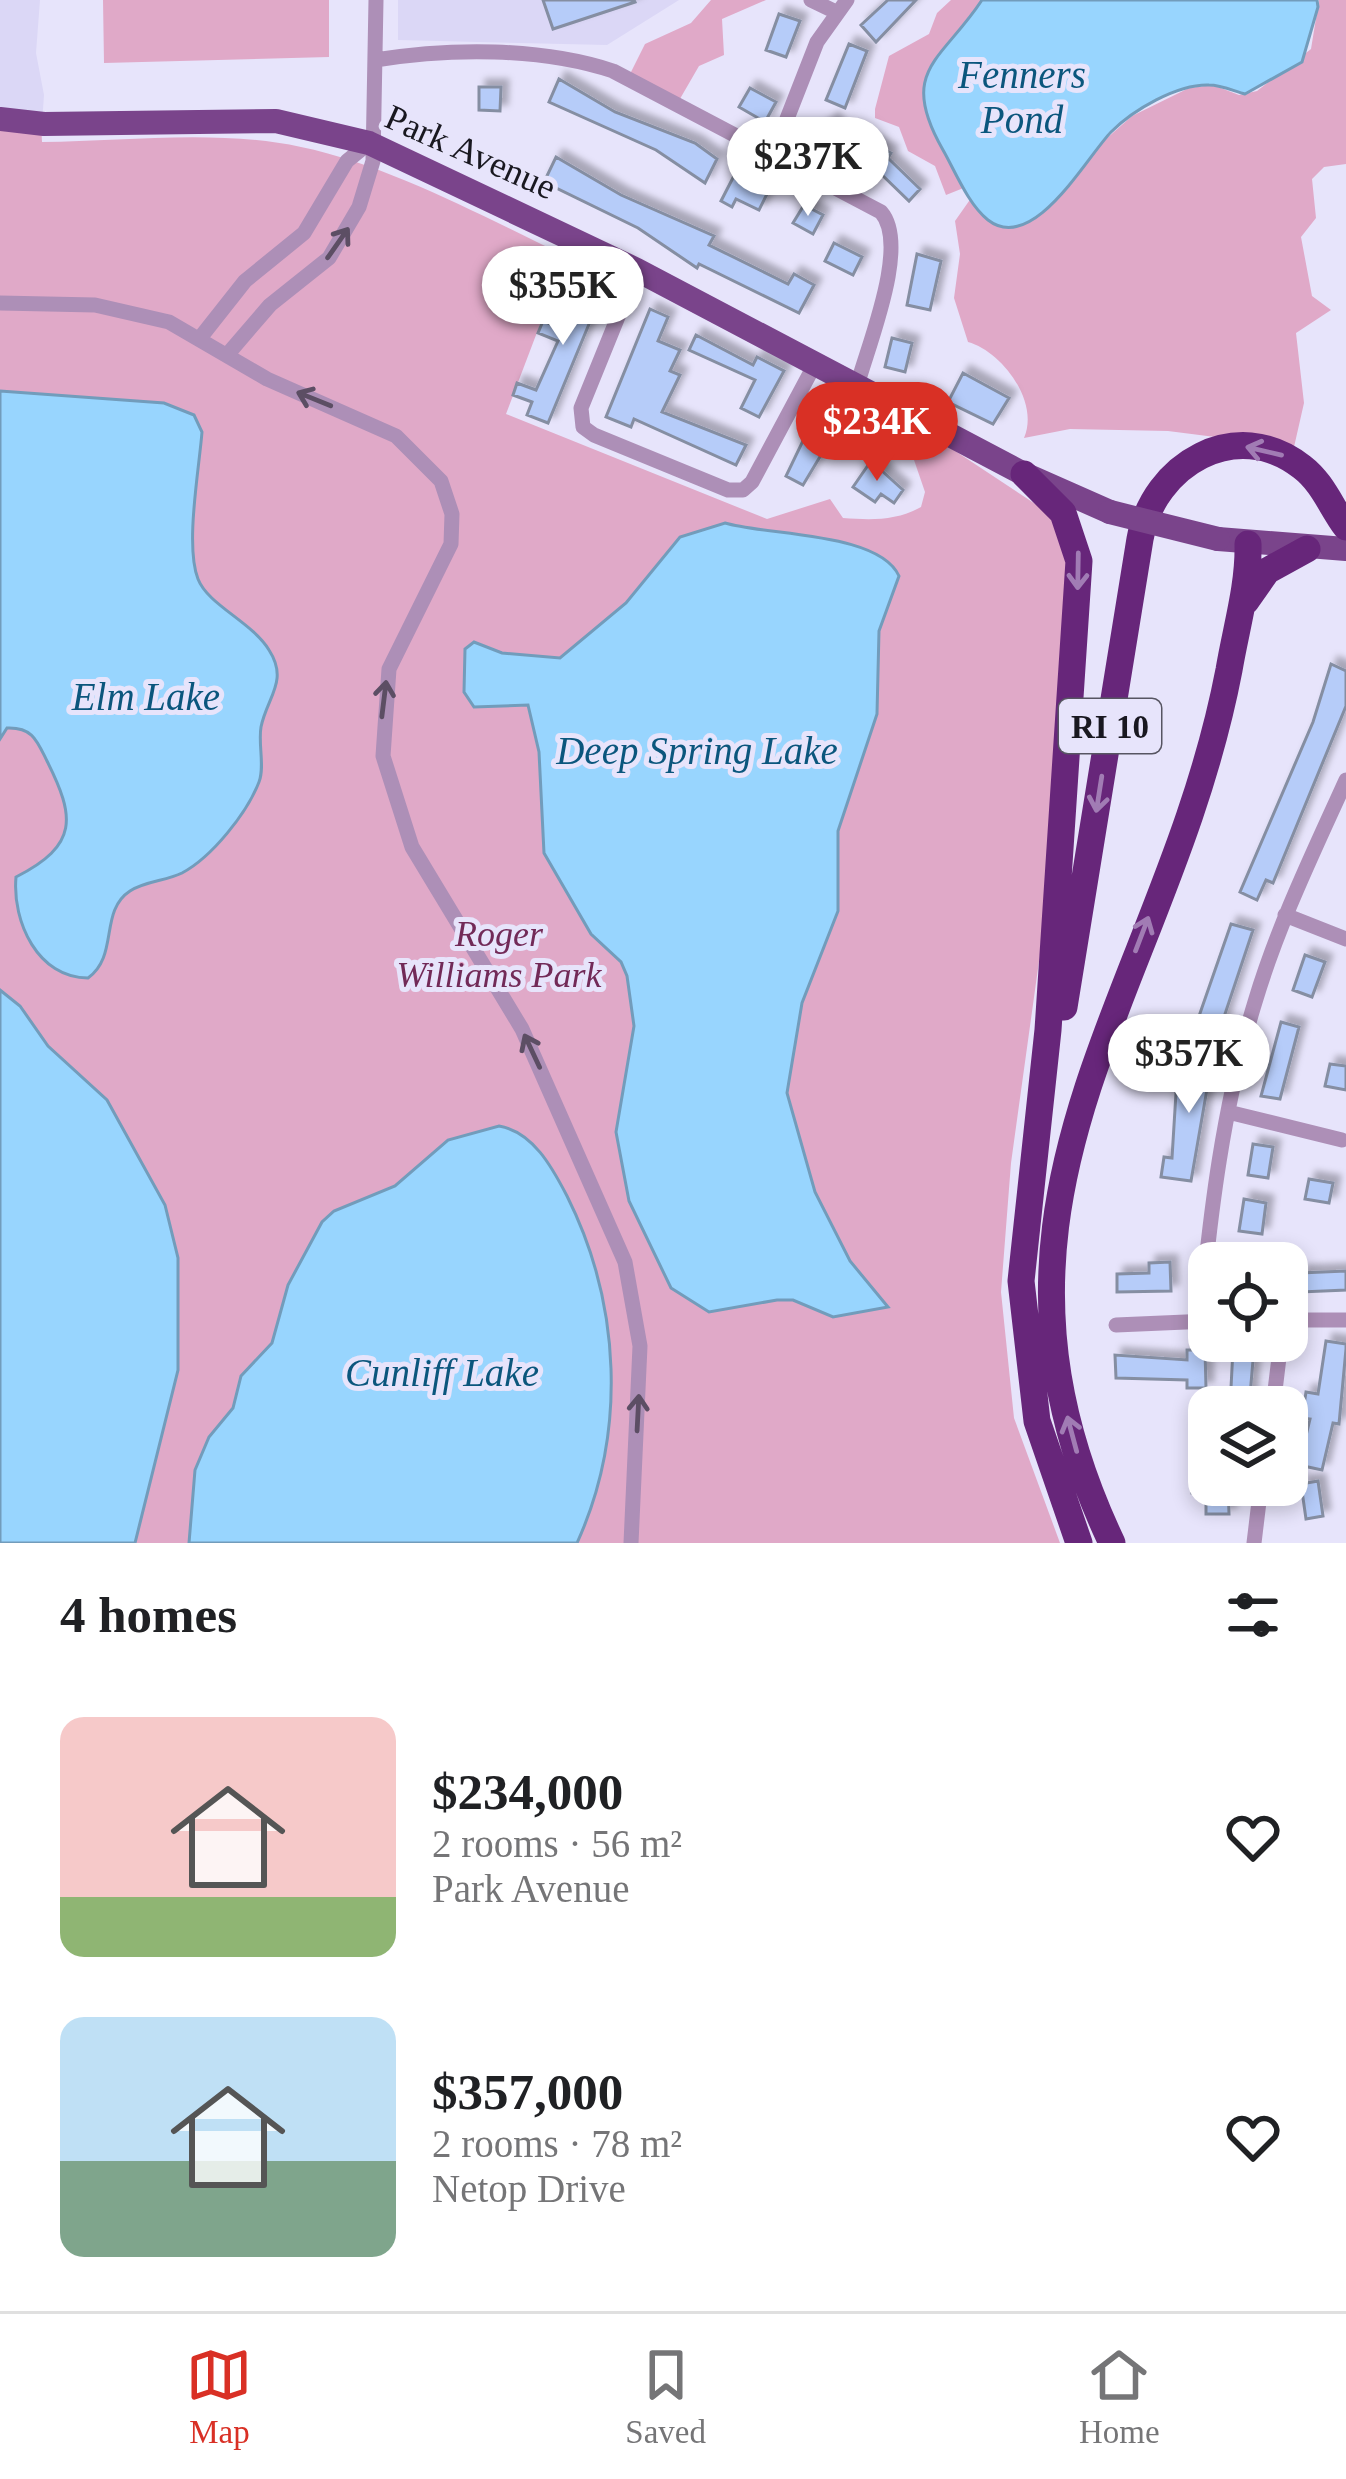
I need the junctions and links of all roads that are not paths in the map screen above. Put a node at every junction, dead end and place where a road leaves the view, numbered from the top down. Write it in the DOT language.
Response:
graph roads {
  1 [pos="376,0"];
  2 [pos="812,0"];
  3 [pos="841,6"];
  4 [pos="375,60"];
  5 [pos="0,119"];
  6 [pos="370,143"];
  7 [pos="774,152"];
  8 [pos="637,270"];
  9 [pos="0,303"];
  10 [pos="200,338"];
  11 [pos="227,355"];
  12 [pos="815,364"];
  13 [pos="857,386"];
  14 [pos="1024,474"];
  15 [pos="1346,527"];
  16 [pos="1248,544"];
  17 [pos="1307,549"];
  18 [pos="1346,549"];
  19 [pos="1239,615"];
  20 [pos="1346,780"];
  21 [pos="1285,915"];
  22 [pos="1346,939"];
  23 [pos="1228,1112"];
  24 [pos="1342,1139"];
  25 [pos="1027,1199"];
  26 [pos="1214,1242"];
  27 [pos="1308,1320"];
  28 [pos="1346,1320"];
  29 [pos="1188,1323"];
  30 [pos="1116,1325"];
  31 [pos="1259,1506"];
  32 [pos="631,1543"];
  33 [pos="1079,1543"];
  34 [pos="1112,1543"];
  35 [pos="1255,1543"];
  1 -- 4 [label="street"];
  2 -- 3 [label="street"];
  3 -- 7 [label="street"];
  4 -- 6 [label="street"];
  4 -- 7 [label="street"];
  5 -- 6 [label="main road, Park Avenue"];
  6 -- 8 [label="main road, Park Avenue"];
  6 -- 10 [label="street"];
  11 -- 6 [label="street, one-way"];
  7 -- 13 [label="street"];
  8 -- 12 [label="main road, Park Avenue"];
  8 -- 12 [label="street"];
  9 -- 10 [label="street"];
  10 -- 11 [label="street"];
  32 -- 11 [label="street, one-way"];
  12 -- 13 [label="main road, Park Avenue"];
  13 -- 14 [label="main road, Park Avenue"];
  14 -- 16 [label="main road, Park Avenue, bridge"];
  14 -- 25 [label="highway, one-way"];
  15 -- 25 [label="highway, RI 10, one-way"];
  16 -- 17 [label="main road, Park Avenue"];
  16 -- 19 [label="highway"];
  17 -- 18 [label="main road, Park Avenue"];
  17 -- 19 [label="highway"];
  34 -- 19 [label="highway, RI 10, one-way"];
  20 -- 21 [label="street"];
  21 -- 22 [label="street"];
  21 -- 23 [label="street"];
  23 -- 24 [label="street"];
  23 -- 26 [label="street"];
  25 -- 33 [label="highway, RI 10"];
  27 -- 28 [label="street"];
  29 -- 30 [label="street"];
  31 -- 35 [label="street"];
}
